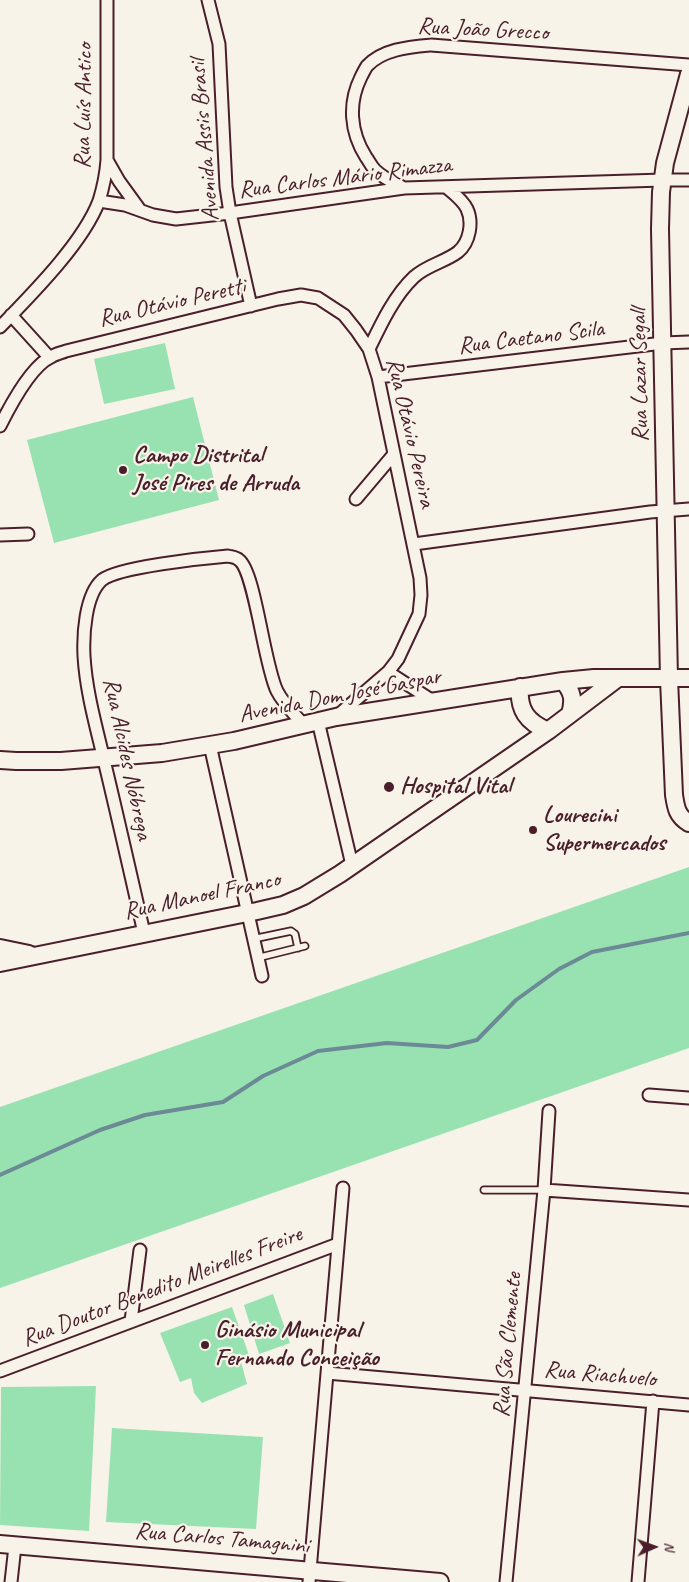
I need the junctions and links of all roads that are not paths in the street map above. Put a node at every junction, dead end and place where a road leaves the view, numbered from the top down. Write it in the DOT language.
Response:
graph roads {
  1 [pos="107,0"];
  2 [pos="208,0"];
  3 [pos="689,65"];
  4 [pos="689,74"];
  5 [pos="108,160"];
  6 [pos="663,180"];
  7 [pos="689,180"];
  8 [pos="446,187"];
  9 [pos="404,188"];
  10 [pos="98,201"];
  11 [pos="140,210"];
  12 [pos="230,213"];
  13 [pos="251,306"];
  14 [pos="11,315"];
  15 [pos="0,327"];
  16 [pos="689,342"];
  17 [pos="663,344"];
  18 [pos="369,349"];
  19 [pos="49,357"];
  20 [pos="378,378"];
  21 [pos="0,426"];
  22 [pos="394,454"];
  23 [pos="356,499"];
  24 [pos="666,510"];
  25 [pos="689,510"];
  26 [pos="28,534"];
  27 [pos="0,535"];
  28 [pos="414,544"];
  29 [pos="388,672"];
  30 [pos="618,678"];
  31 [pos="689,678"];
  32 [pos="669,679"];
  33 [pos="563,681"];
  34 [pos="520,687"];
  35 [pos="433,701"];
  36 [pos="570,714"];
  37 [pos="336,717"];
  38 [pos="310,722"];
  39 [pos="548,731"];
  40 [pos="210,745"];
  41 [pos="104,758"];
  42 [pos="0,760"];
  43 [pos="689,823"];
  44 [pos="352,865"];
  45 [pos="247,913"];
  46 [pos="144,934"];
  47 [pos="253,939"];
  48 [pos="305,946"];
  49 [pos="0,948"];
  50 [pos="298,948"];
  51 [pos="34,956"];
  52 [pos="257,958"];
  53 [pos="0,963"];
  54 [pos="262,976"];
  55 [pos="649,1095"];
  56 [pos="689,1098"];
  57 [pos="550,1111"];
  58 [pos="343,1188"];
  59 [pos="484,1190"];
  60 [pos="544,1190"];
  61 [pos="689,1200"];
  62 [pos="338,1244"];
  63 [pos="140,1250"];
  64 [pos="131,1321"];
  65 [pos="0,1371"];
  66 [pos="327,1373"];
  67 [pos="525,1390"];
  68 [pos="653,1401"];
  69 [pos="689,1404"];
  70 [pos="8,1545"];
  71 [pos="310,1576"];
  72 [pos="11,1582"];
  73 [pos="440,1582"];
  74 [pos="506,1582"];
  75 [pos="638,1582"];
  1 -- 5 [label="street, Rua Luís Antico"];
  2 -- 12 [label="street, Avenida Assis Brasil"];
  3 -- 9 [label="street, Rua João Grecco"];
  4 -- 6 [label="street, Rua Lazar Segall"];
  5 -- 10 [label="street, Rua Luís Antico"];
  5 -- 11 [label="street"];
  6 -- 7 [label="street, Rua Carlos Mário Rimazza"];
  6 -- 8 [label="street, Rua Carlos Mário Rimazza"];
  6 -- 17 [label="street, Rua Lazar Segall"];
  8 -- 9 [label="street, Rua Carlos Mário Rimazza"];
  8 -- 18 [label="street, Rua Otávio Pereira"];
  9 -- 12 [label="street, Rua Carlos Mário Rimazza"];
  10 -- 11 [label="street, Rua Carlos Mário Rimazza"];
  10 -- 14 [label="street, Rua Luís Antico"];
  11 -- 12 [label="street, Rua Carlos Mário Rimazza"];
  12 -- 13 [label="street, Avenida Assis Brasil"];
  13 -- 18 [label="street, Rua Otávio Peretti"];
  13 -- 19 [label="street, Rua Otávio Peretti"];
  14 -- 15 [label="street, Rua Luís Antico"];
  14 -- 19 [label="street"];
  16 -- 17 [label="street, Rua Caetano Scila"];
  17 -- 20 [label="street, Rua Caetano Scila"];
  17 -- 24 [label="street, Rua Lazar Segall"];
  18 -- 20 [label="street, Rua Otávio Pereira"];
  19 -- 21 [label="street, Rua Otávio Peretti"];
  20 -- 22 [label="street, Rua Otávio Pereira"];
  22 -- 23 [label="street"];
  22 -- 28 [label="street, Rua Otávio Pereira"];
  24 -- 25 [label="street"];
  24 -- 28 [label="street"];
  24 -- 32 [label="street, Rua Lazar Segall"];
  26 -- 27 [label="street"];
  28 -- 29 [label="street, Rua Otávio Pereira"];
  29 -- 35 [label="street"];
  29 -- 37 [label="street, Rua Otávio Pereira"];
  30 -- 32 [label="street, Avenida Dom José Gaspar"];
  30 -- 33 [label="street, Avenida Dom José Gaspar"];
  30 -- 36 [label="street, Rua Manoel Franco"];
  31 -- 32 [label="street, Avenida Dom José Gaspar"];
  32 -- 43 [label="street, Rua Lazar Segall"];
  33 -- 34 [label="street, Avenida Dom José Gaspar"];
  33 -- 36 [label="street"];
  34 -- 35 [label="street, Avenida Dom José Gaspar"];
  34 -- 39 [label="street"];
  35 -- 37 [label="street, Avenida Dom José Gaspar"];
  36 -- 39 [label="street, Rua Manoel Franco"];
  37 -- 38 [label="street, Avenida Dom José Gaspar"];
  38 -- 40 [label="street, Avenida Dom José Gaspar"];
  38 -- 41 [label="street, Rua Alcides Nóbrega"];
  38 -- 44 [label="street"];
  39 -- 44 [label="street, Rua Manoel Franco"];
  40 -- 41 [label="street, Avenida Dom José Gaspar"];
  40 -- 45 [label="street"];
  41 -- 42 [label="street, Avenida Dom José Gaspar"];
  41 -- 46 [label="street, Rua Alcides Nóbrega"];
  44 -- 45 [label="street, Rua Manoel Franco"];
  45 -- 46 [label="street, Rua Manoel Franco"];
  45 -- 47 [label="street"];
  46 -- 51 [label="street, Rua Manoel Franco"];
  47 -- 50 [label="lane"];
  47 -- 52 [label="street"];
  48 -- 50 [label="lane"];
  49 -- 51 [label="street"];
  50 -- 52 [label="lane"];
  51 -- 53 [label="street, Rua Manoel Franco"];
  52 -- 54 [label="street"];
  55 -- 56 [label="street"];
  57 -- 60 [label="street, Rua São Clemente"];
  58 -- 62 [label="street"];
  59 -- 60 [label="lane"];
  60 -- 61 [label="street"];
  60 -- 67 [label="street, Rua São Clemente"];
  62 -- 64 [label="street, Rua Doutor Benedito Meirelles Freire"];
  62 -- 66 [label="street"];
  63 -- 64 [label="street"];
  64 -- 65 [label="street, Rua Doutor Benedito Meirelles Freire"];
  66 -- 67 [label="street, Rua Riachuelo"];
  66 -- 71 [label="street"];
  67 -- 68 [label="street, Rua Riachuelo"];
  67 -- 74 [label="street, Rua São Clemente"];
  68 -- 69 [label="street, Rua Riachuelo"];
  68 -- 75 [label="street"];
  70 -- 71 [label="street, Rua Carlos Tamagnini"];
  70 -- 72 [label="street"];
  71 -- 73 [label="street, Rua Carlos Tamagnini"];
}
